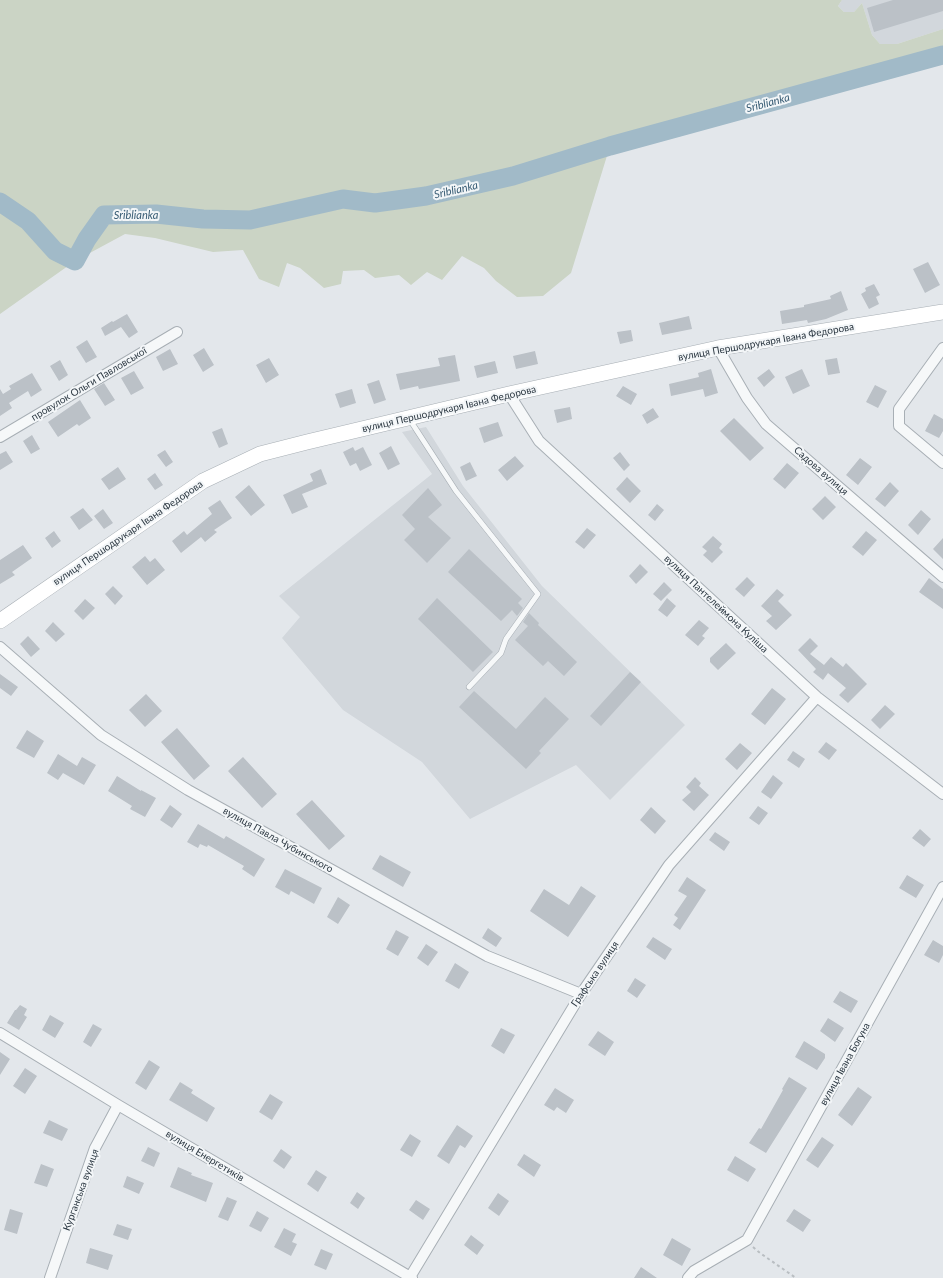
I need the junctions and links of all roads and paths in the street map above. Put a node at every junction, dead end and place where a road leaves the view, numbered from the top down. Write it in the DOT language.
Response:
graph roads {
  1 [pos="943,312"];
  2 [pos="177,332"];
  3 [pos="718,348"];
  4 [pos="943,348"];
  5 [pos="509,394"];
  6 [pos="408,418"];
  7 [pos="0,437"];
  8 [pos="943,463"];
  9 [pos="943,577"];
  10 [pos="0,621"];
  11 [pos="0,647"];
  12 [pos="469,687"];
  13 [pos="817,697"];
  14 [pos="943,794"];
  15 [pos="943,887"];
  16 [pos="580,994"];
  17 [pos="0,1033"];
  18 [pos="118,1105"];
  19 [pos="747,1240"];
  20 [pos="410,1277"];
  21 [pos="50,1278"];
  22 [pos="688,1278"];
  23 [pos="796,1278"];
  1 -- 3 [label="street, вулиця Першодрукаря Івана Федорова"];
  2 -- 7 [label="street, провулок Ольги Павловської"];
  3 -- 5 [label="street, вулиця Першодрукаря Івана Федорова"];
  3 -- 9 [label="street, Садова вулиця"];
  4 -- 8 [label="street"];
  5 -- 6 [label="street, вулиця Першодрукаря Івана Федорова"];
  5 -- 13 [label="street, вулиця Пантелеймона Куліша"];
  6 -- 10 [label="street, вулиця Першодрукаря Івана Федорова"];
  6 -- 12 [label="lane"];
  11 -- 16 [label="street, вулиця Павла Чубинського"];
  13 -- 14 [label="street, вулиця Пантелеймона Куліша"];
  13 -- 16 [label="street, Графська вулиця"];
  15 -- 19 [label="street, вулиця Івана Богуна"];
  16 -- 20 [label="street, Графська вулиця"];
  17 -- 18 [label="street, вулиця Енергетиків"];
  18 -- 20 [label="street, вулиця Енергетиків"];
  18 -- 21 [label="street, Курганська вулиця"];
  19 -- 22 [label="street"];
  19 -- 23 [label="path"];
}
